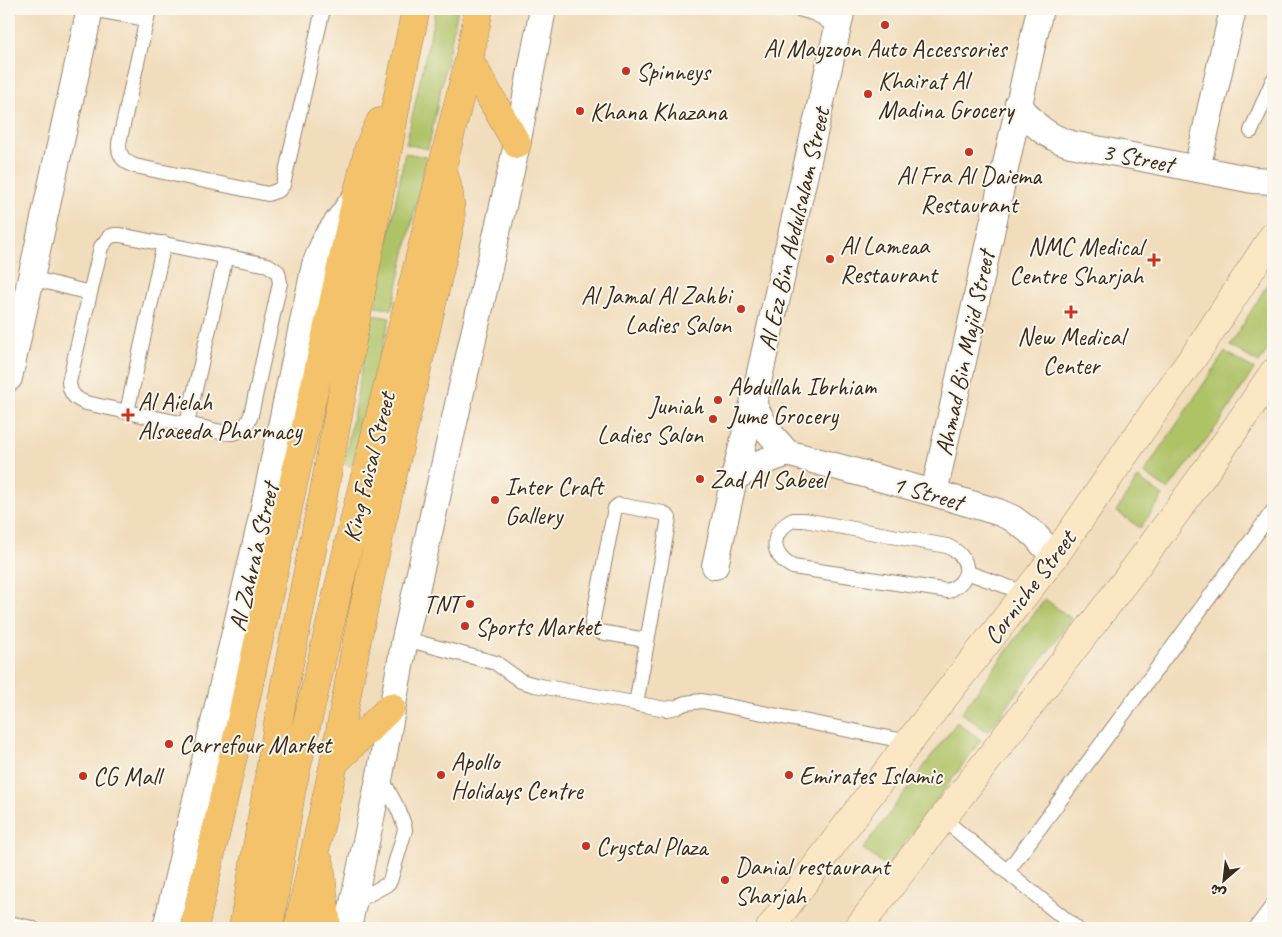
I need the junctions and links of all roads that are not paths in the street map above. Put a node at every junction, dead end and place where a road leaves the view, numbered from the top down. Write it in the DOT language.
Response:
graph roads {
  1 [pos="91,9"];
  2 [pos="323,9"];
  3 [pos="416,9"];
  4 [pos="480,9"];
  5 [pos="543,9"];
  6 [pos="798,9"];
  7 [pos="1040,9"];
  8 [pos="1233,9"];
  9 [pos="148,14"];
  10 [pos="839,20"];
  11 [pos="469,60"];
  12 [pos="1273,80"];
  13 [pos="397,100"];
  14 [pos="1018,103"];
  15 [pos="1251,131"];
  16 [pos="517,144"];
  17 [pos="442,169"];
  18 [pos="1197,169"];
  19 [pos="1273,181"];
  20 [pos="357,195"];
  21 [pos="1273,236"];
  22 [pos="164,244"];
  23 [pos="226,256"];
  24 [pos="30,278"];
  25 [pos="90,293"];
  26 [pos="14,326"];
  27 [pos="1273,373"];
  28 [pos="9,378"];
  29 [pos="754,404"];
  30 [pos="127,412"];
  31 [pos="187,424"];
  32 [pos="787,453"];
  33 [pos="734,478"];
  34 [pos="934,493"];
  35 [pos="1273,511"];
  36 [pos="1054,556"];
  37 [pos="715,566"];
  38 [pos="966,572"];
  39 [pos="1025,593"];
  40 [pos="405,639"];
  41 [pos="646,640"];
  42 [pos="636,704"];
  43 [pos="391,707"];
  44 [pos="909,742"];
  45 [pos="334,763"];
  46 [pos="380,775"];
  47 [pos="943,820"];
  48 [pos="319,834"];
  49 [pos="1007,872"];
  50 [pos="353,903"];
  51 [pos="1273,905"];
  52 [pos="9,923"];
  53 [pos="32,928"];
  54 [pos="166,928"];
  55 [pos="194,928"];
  56 [pos="243,928"];
  57 [pos="269,928"];
  58 [pos="298,928"];
  59 [pos="327,928"];
  60 [pos="348,928"];
  61 [pos="770,928"];
  62 [pos="858,928"];
  63 [pos="1076,928"];
  64 [pos="1256,928"];
  1 -- 9 [label="lane"];
  1 -- 24 [label="street"];
  2 -- 9 [label="lane"];
  3 -- 13 [label="main road, King Faisal Street"];
  4 -- 11 [label="main road, King Faisal Street"];
  5 -- 16 [label="street"];
  6 -- 10 [label="lane"];
  7 -- 14 [label="street, Ahmad Bin Majid Street"];
  8 -- 18 [label="street"];
  10 -- 29 [label="street, Al Ezz Bin Abdulsalam Street"];
  11 -- 16 [label="main road"];
  11 -- 17 [label="main road, King Faisal Street"];
  12 -- 15 [label="lane"];
  13 -- 20 [label="main road"];
  13 -- 56 [label="main road, King Faisal Street"];
  14 -- 18 [label="street, 3 Street"];
  14 -- 34 [label="street, Ahmad Bin Majid Street"];
  16 -- 40 [label="street"];
  17 -- 45 [label="main road"];
  17 -- 57 [label="main road, King Faisal Street"];
  18 -- 19 [label="street, 3 Street"];
  20 -- 54 [label="street, Al Zahra'a Street"];
  20 -- 55 [label="main road"];
  21 -- 36 [label="main road, Corniche Street"];
  22 -- 23 [label="lane"];
  22 -- 25 [label="lane"];
  22 -- 30 [label="lane"];
  23 -- 31 [label="lane"];
  23 -- 31 [label="lane"];
  24 -- 25 [label="lane"];
  24 -- 26 [label="street"];
  25 -- 30 [label="lane"];
  26 -- 28 [label="street"];
  27 -- 47 [label="main road"];
  29 -- 32 [label="street"];
  29 -- 33 [label="street, Al Ezz Bin Abdulsalam Street"];
  30 -- 31 [label="lane"];
  32 -- 33 [label="street"];
  32 -- 34 [label="street, 1 Street"];
  33 -- 37 [label="street, Al Ezz Bin Abdulsalam Street"];
  34 -- 36 [label="street, 1 Street"];
  35 -- 49 [label="lane"];
  36 -- 39 [label="main road, Corniche Street"];
  38 -- 38 [label="lane"];
  38 -- 39 [label="lane"];
  39 -- 44 [label="main road, Corniche Street"];
  40 -- 42 [label="lane"];
  40 -- 43 [label="street"];
  41 -- 41 [label="lane"];
  41 -- 42 [label="lane"];
  42 -- 44 [label="lane"];
  43 -- 45 [label="main road"];
  43 -- 46 [label="street"];
  44 -- 61 [label="main road, Corniche Street"];
  45 -- 48 [label="main road"];
  46 -- 50 [label="street"];
  46 -- 50 [label="lane"];
  47 -- 49 [label="lane"];
  47 -- 62 [label="main road"];
  48 -- 58 [label="main road"];
  48 -- 59 [label="main road"];
  49 -- 63 [label="lane"];
  50 -- 60 [label="street"];
  51 -- 64 [label="lane"];
  52 -- 53 [label="lane"];
}
